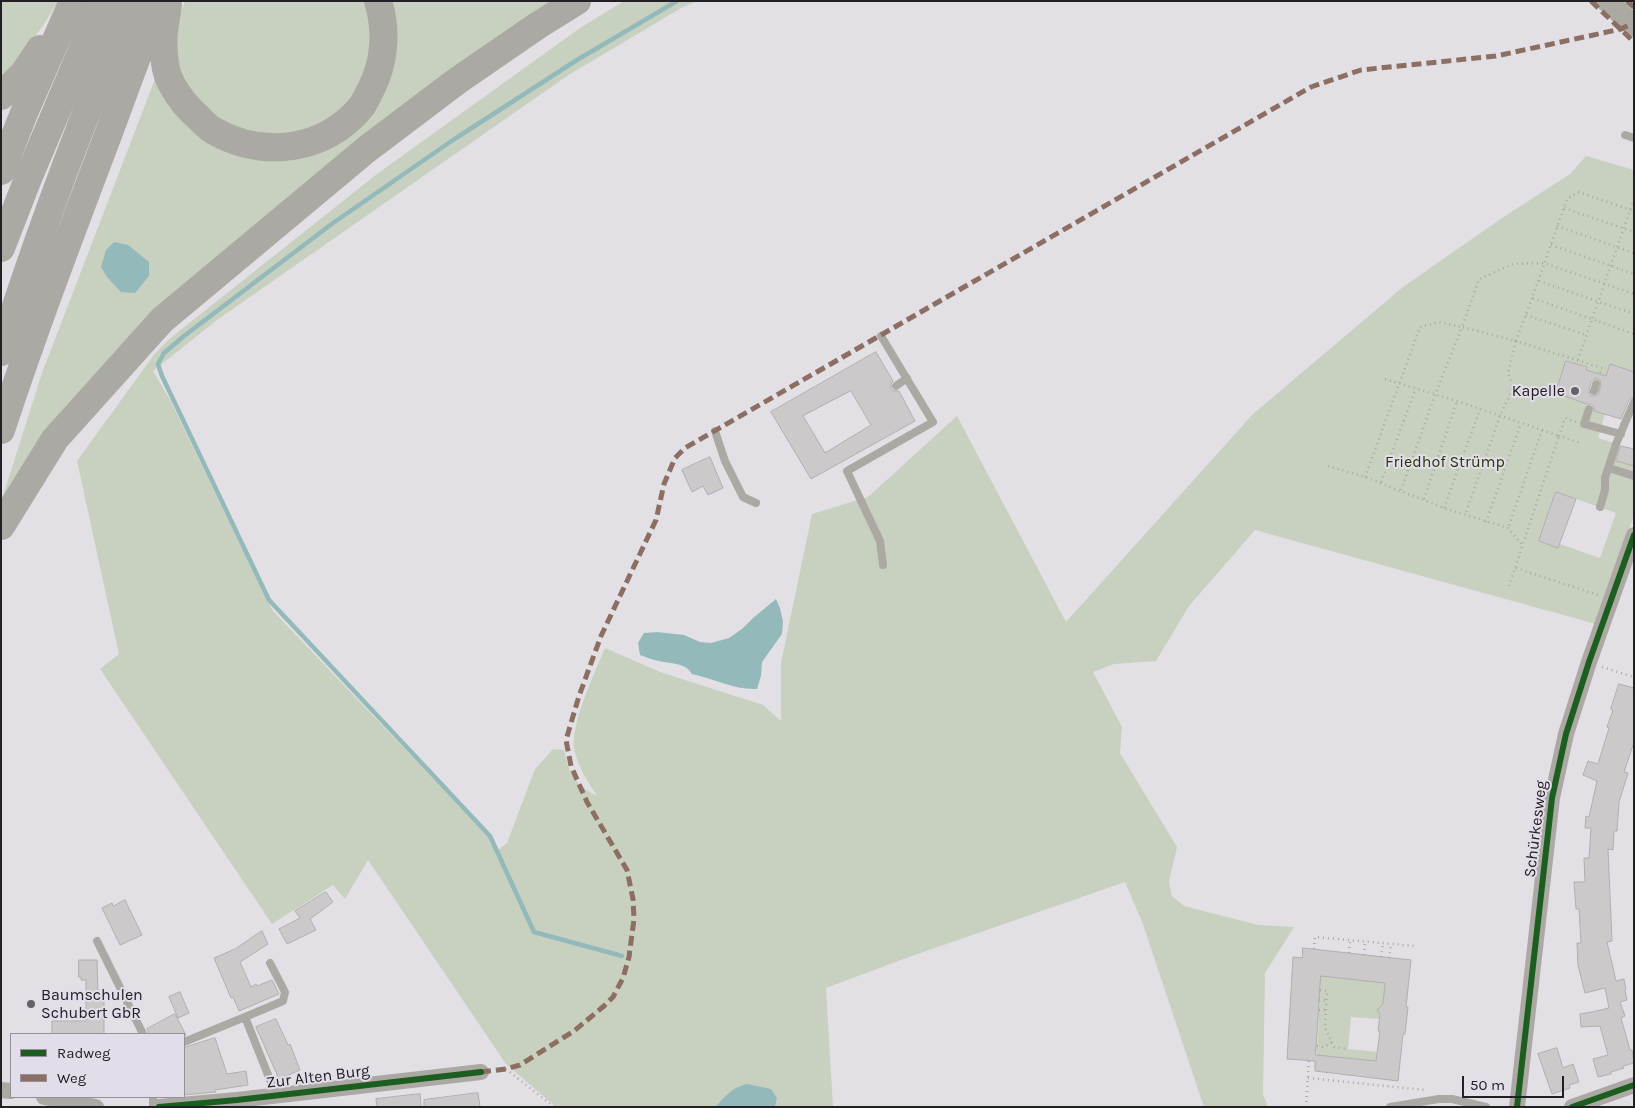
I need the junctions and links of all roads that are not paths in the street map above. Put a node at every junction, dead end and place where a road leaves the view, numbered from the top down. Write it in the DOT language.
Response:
graph roads {
  1 [pos="72,1"];
  2 [pos="103,1"];
  3 [pos="132,1"];
  4 [pos="160,1"];
  5 [pos="168,1"];
  6 [pos="378,1"];
  7 [pos="577,1"];
  8 [pos="1607,1"];
  9 [pos="1634,26"];
  10 [pos="1,96"];
  11 [pos="1625,135"];
  12 [pos="1634,138"];
  13 [pos="1,171"];
  14 [pos="1,248"];
  15 [pos="881,336"];
  16 [pos="1,352"];
  17 [pos="908,378"];
  18 [pos="896,386"];
  19 [pos="1634,402"];
  20 [pos="1589,409"];
  21 [pos="1,430"];
  22 [pos="715,431"];
  23 [pos="1620,434"];
  24 [pos="1609,468"];
  25 [pos="1634,476"];
  26 [pos="756,503"];
  27 [pos="1600,507"];
  28 [pos="1,526"];
  29 [pos="1634,535"];
  30 [pos="883,565"];
  31 [pos="97,941"];
  32 [pos="270,963"];
  33 [pos="245,1018"];
  34 [pos="143,1033"];
  35 [pos="185,1042"];
  36 [pos="481,1072"];
  37 [pos="1634,1085"];
  38 [pos="276,1095"];
  39 [pos="49,1098"];
  40 [pos="237,1103"];
  41 [pos="96,1107"];
  42 [pos="159,1107"];
  43 [pos="1390,1107"];
  44 [pos="1486,1107"];
  45 [pos="1517,1107"];
  46 [pos="1572,1107"];
  1 -- 10 [label="highway"];
  1 -- 13 [label="highway"];
  2 -- 14 [label="highway"];
  3 -- 16 [label="highway"];
  4 -- 21 [label="highway"];
  5 -- 6 [label="highway"];
  7 -- 28 [label="highway"];
  8 -- 9 [label="main road"];
  11 -- 12 [label="lane"];
  15 -- 17 [label="lane"];
  17 -- 18 [label="lane"];
  17 -- 30 [label="lane"];
  19 -- 23 [label="lane"];
  20 -- 23 [label="lane"];
  22 -- 26 [label="lane"];
  23 -- 24 [label="lane"];
  24 -- 25 [label="lane"];
  24 -- 27 [label="lane"];
  29 -- 45 [label="street, Schürkesweg"];
  31 -- 34 [label="lane"];
  32 -- 33 [label="lane"];
  33 -- 35 [label="lane"];
  33 -- 38 [label="lane"];
  36 -- 38 [label="street, Zur Alten Burg"];
  37 -- 46 [label="street"];
  38 -- 40 [label="street, Zur Alten Burg"];
  39 -- 41 [label="street"];
  40 -- 42 [label="street, Zur Alten Burg"];
  43 -- 44 [label="lane"];
}
